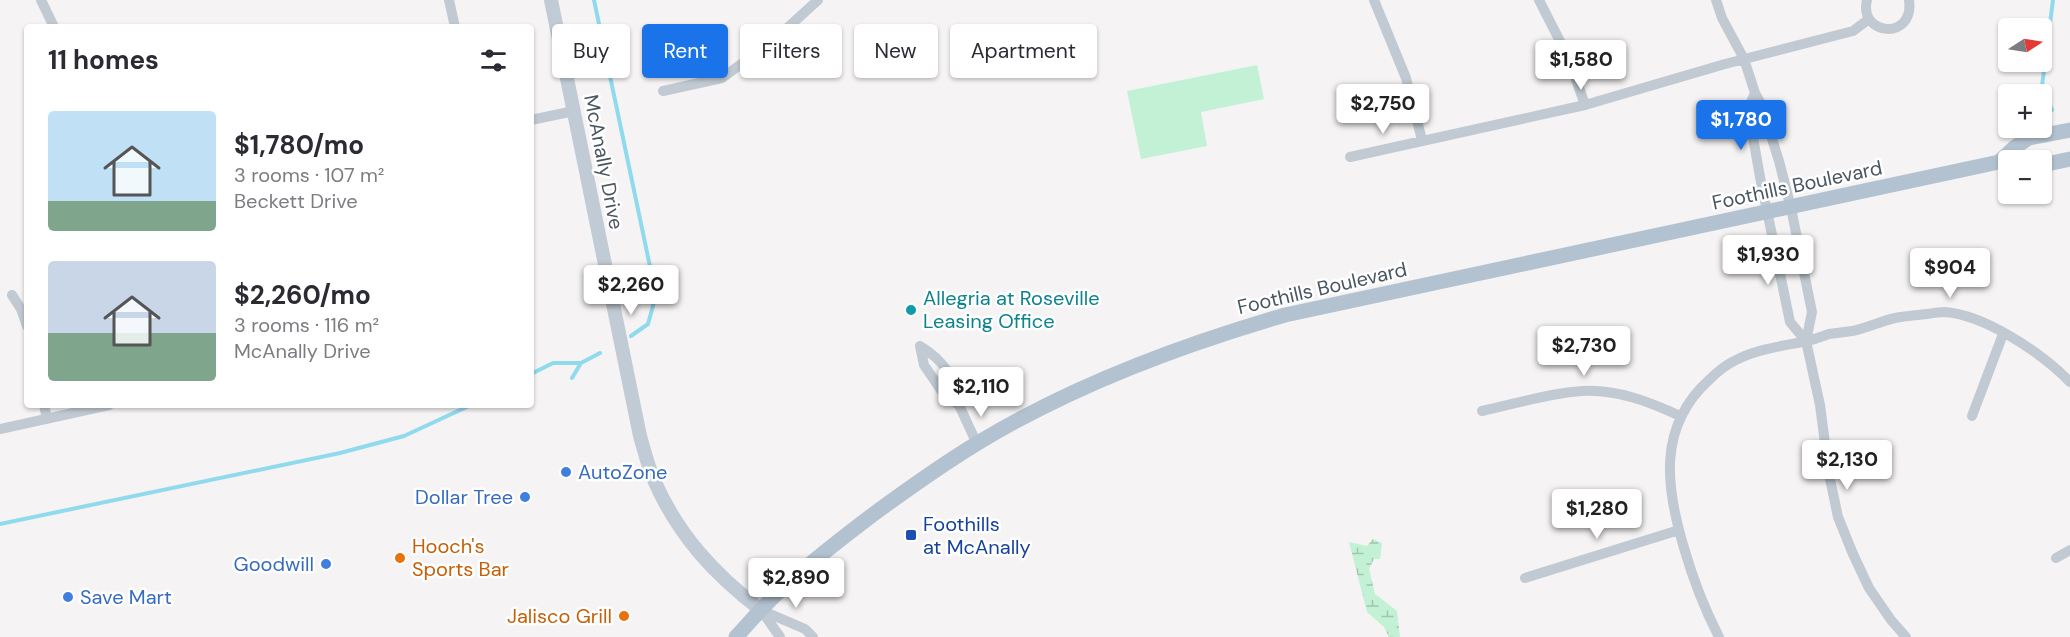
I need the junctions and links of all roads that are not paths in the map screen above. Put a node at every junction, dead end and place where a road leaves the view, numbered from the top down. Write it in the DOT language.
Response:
graph roads {
  1 [pos="41,0"];
  2 [pos="449,0"];
  3 [pos="551,0"];
  4 [pos="818,0"];
  5 [pos="1374,0"];
  6 [pos="1539,0"];
  7 [pos="1716,0"];
  8 [pos="1867,0"];
  9 [pos="1909,0"];
  10 [pos="1869,19"];
  11 [pos="53,24"];
  12 [pos="454,24"];
  13 [pos="1744,59"];
  14 [pos="663,91"];
  15 [pos="1755,93"];
  16 [pos="1585,105"];
  17 [pos="574,111"];
  18 [pos="534,119"];
  19 [pos="2070,130"];
  20 [pos="1422,140"];
  21 [pos="2013,150"];
  22 [pos="1350,157"];
  23 [pos="2070,159"];
  24 [pos="2052,163"];
  25 [pos="1998,165"];
  26 [pos="1791,208"];
  27 [pos="1768,213"];
  28 [pos="12,295"];
  29 [pos="24,318"];
  30 [pos="2003,333"];
  31 [pos="1806,341"];
  32 [pos="920,346"];
  33 [pos="2070,381"];
  34 [pos="45,408"];
  35 [pos="96,408"];
  36 [pos="1482,411"];
  37 [pos="1680,416"];
  38 [pos="1972,416"];
  39 [pos="47,419"];
  40 [pos="0,429"];
  41 [pos="977,444"];
  42 [pos="1679,530"];
  43 [pos="2070,550"];
  44 [pos="2056,558"];
  45 [pos="1525,578"];
  46 [pos="761,610"];
  47 [pos="736,637"];
  48 [pos="780,637"];
  49 [pos="813,637"];
  50 [pos="1719,637"];
  51 [pos="1906,637"];
  1 -- 11 [label="street"];
  2 -- 12 [label="street"];
  3 -- 17 [label="street, McAnally Drive"];
  4 -- 14 [label="street"];
  5 -- 20 [label="street"];
  6 -- 16 [label="street"];
  7 -- 13 [label="street"];
  8 -- 10 [label="street"];
  9 -- 10 [label="street"];
  10 -- 13 [label="street"];
  13 -- 15 [label="street"];
  13 -- 16 [label="street"];
  15 -- 26 [label="street"];
  15 -- 27 [label="street"];
  16 -- 20 [label="street"];
  17 -- 18 [label="street"];
  17 -- 46 [label="street, McAnally Drive"];
  19 -- 21 [label="main road, Foothills Boulevard"];
  20 -- 22 [label="street"];
  23 -- 24 [label="main road"];
  25 -- 26 [label="main road, Foothills Boulevard"];
  26 -- 27 [label="main road, Foothills Boulevard"];
  26 -- 31 [label="street"];
  27 -- 31 [label="street"];
  27 -- 41 [label="main road, Foothills Boulevard"];
  28 -- 29 [label="street"];
  30 -- 31 [label="street"];
  30 -- 33 [label="street"];
  30 -- 38 [label="street"];
  31 -- 37 [label="street"];
  31 -- 51 [label="street"];
  32 -- 41 [label="street"];
  34 -- 39 [label="street"];
  35 -- 39 [label="street"];
  36 -- 37 [label="street"];
  37 -- 42 [label="street"];
  39 -- 40 [label="street"];
  41 -- 46 [label="main road, Foothills Boulevard"];
  42 -- 45 [label="street"];
  42 -- 50 [label="street"];
  43 -- 44 [label="street"];
  46 -- 47 [label="main road, Foothills Boulevard"];
  46 -- 48 [label="street, McAnally Drive"];
  46 -- 49 [label="street, McAnally Drive"];
}
